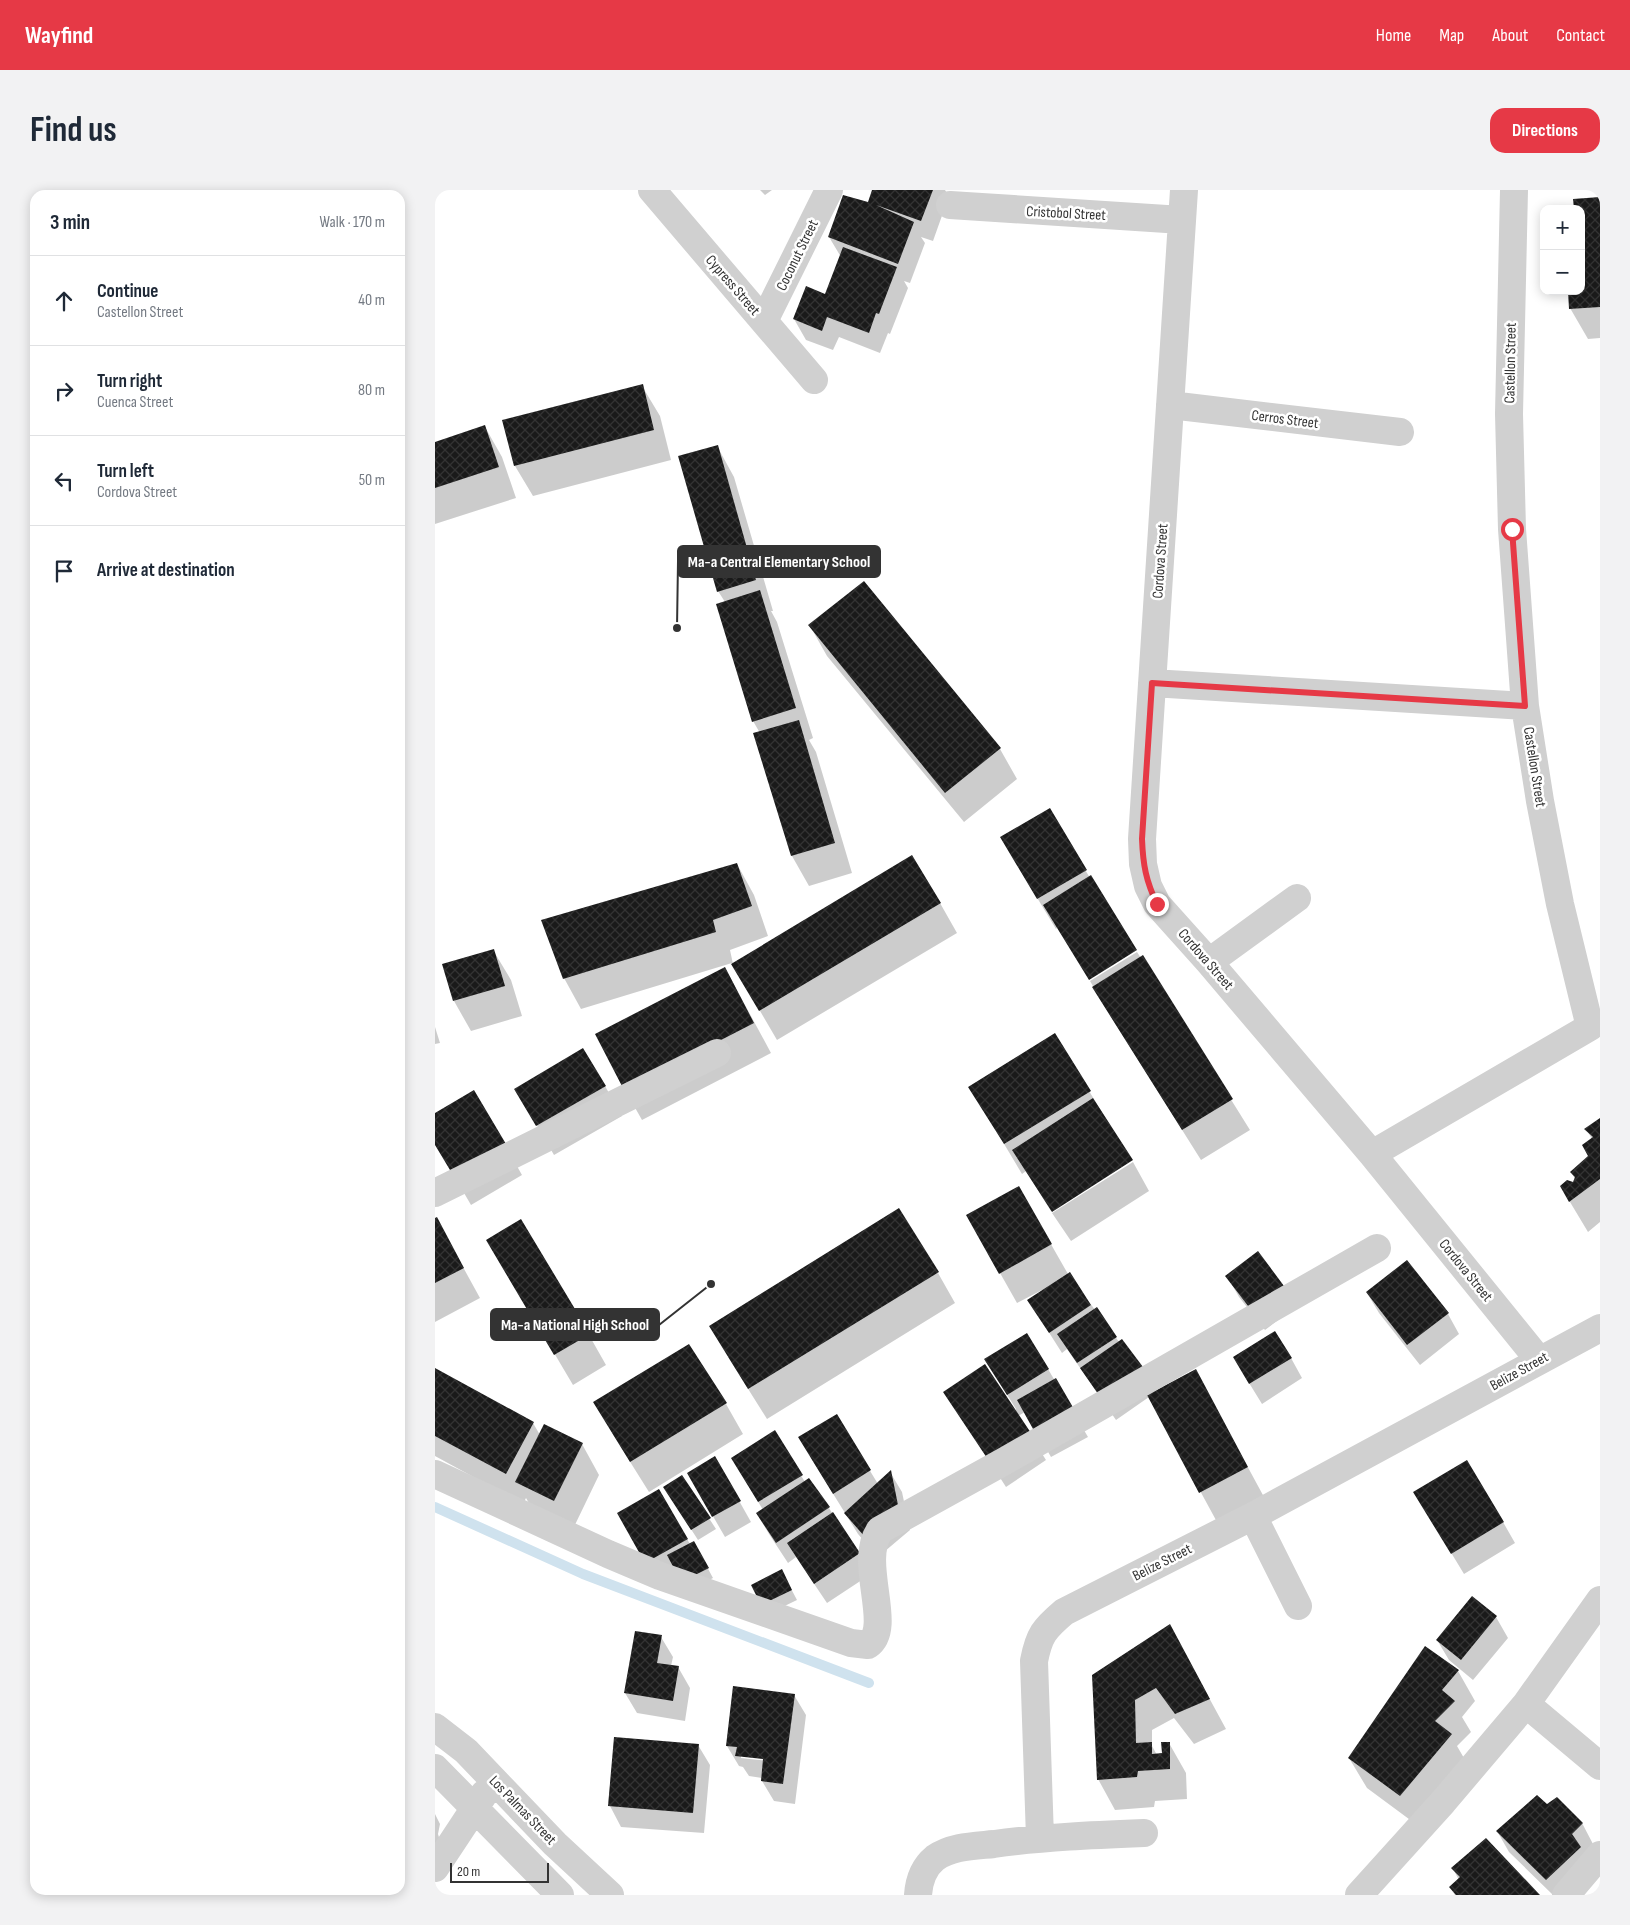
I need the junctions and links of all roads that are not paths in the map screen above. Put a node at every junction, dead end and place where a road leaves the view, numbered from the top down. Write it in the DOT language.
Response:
graph roads {
  1 [pos="652,190"];
  2 [pos="829,190"];
  3 [pos="1183,190"];
  4 [pos="1514,190"];
  5 [pos="950,206"];
  6 [pos="1182,220"];
  7 [pos="764,321"];
  8 [pos="814,380"];
  9 [pos="1170,405"];
  10 [pos="1400,432"];
  11 [pos="1152,683"];
  12 [pos="1525,706"];
  13 [pos="1297,898"];
  14 [pos="1209,962"];
  15 [pos="1595,1029"];
  16 [pos="717,1053"];
  17 [pos="1372,1154"];
  18 [pos="435,1193"];
  19 [pos="1377,1248"];
  20 [pos="1600,1328"];
  21 [pos="1539,1360"];
  22 [pos="435,1474"];
  23 [pos="1253,1516"];
  24 [pos="1600,1600"];
  25 [pos="1298,1606"];
  26 [pos="1526,1704"];
  27 [pos="435,1727"];
  28 [pos="1600,1766"];
  29 [pos="435,1768"];
  30 [pos="494,1780"];
  31 [pos="475,1808"];
  32 [pos="1144,1832"];
  33 [pos="1039,1838"];
  34 [pos="1600,1855"];
  35 [pos="435,1868"];
  36 [pos="606,1894"];
  37 [pos="560,1895"];
  38 [pos="918,1895"];
  39 [pos="1359,1895"];
  40 [pos="1566,1895"];
  1 -- 7 [label="street, Cypress Street"];
  2 -- 7 [label="street, Coconut Street"];
  3 -- 6 [label="street, Cordova Street"];
  4 -- 12 [label="street, Castellon Street"];
  5 -- 6 [label="street, Cristobol Street"];
  6 -- 9 [label="street, Cordova Street"];
  7 -- 8 [label="street, Cypress Street"];
  9 -- 10 [label="street, Cerros Street"];
  9 -- 11 [label="street, Cordova Street"];
  11 -- 12 [label="street"];
  11 -- 14 [label="street, Cordova Street"];
  12 -- 15 [label="street, Castellon Street"];
  13 -- 14 [label="street"];
  14 -- 17 [label="street, Cordova Street"];
  15 -- 17 [label="street, Castellon Street"];
  16 -- 18 [label="street"];
  17 -- 21 [label="street, Cordova Street"];
  19 -- 22 [label="street"];
  20 -- 21 [label="street, Belize Street"];
  21 -- 23 [label="street, Belize Street"];
  23 -- 25 [label="street"];
  23 -- 33 [label="street, Belize Street"];
  24 -- 26 [label="street"];
  26 -- 28 [label="street"];
  26 -- 39 [label="street"];
  27 -- 30 [label="street, Los Palmas Street"];
  29 -- 31 [label="street"];
  30 -- 31 [label="street"];
  30 -- 36 [label="street, Los Palmas Street"];
  31 -- 35 [label="street"];
  31 -- 37 [label="street"];
  32 -- 33 [label="street"];
  33 -- 38 [label="street"];
  34 -- 40 [label="street"];
}
